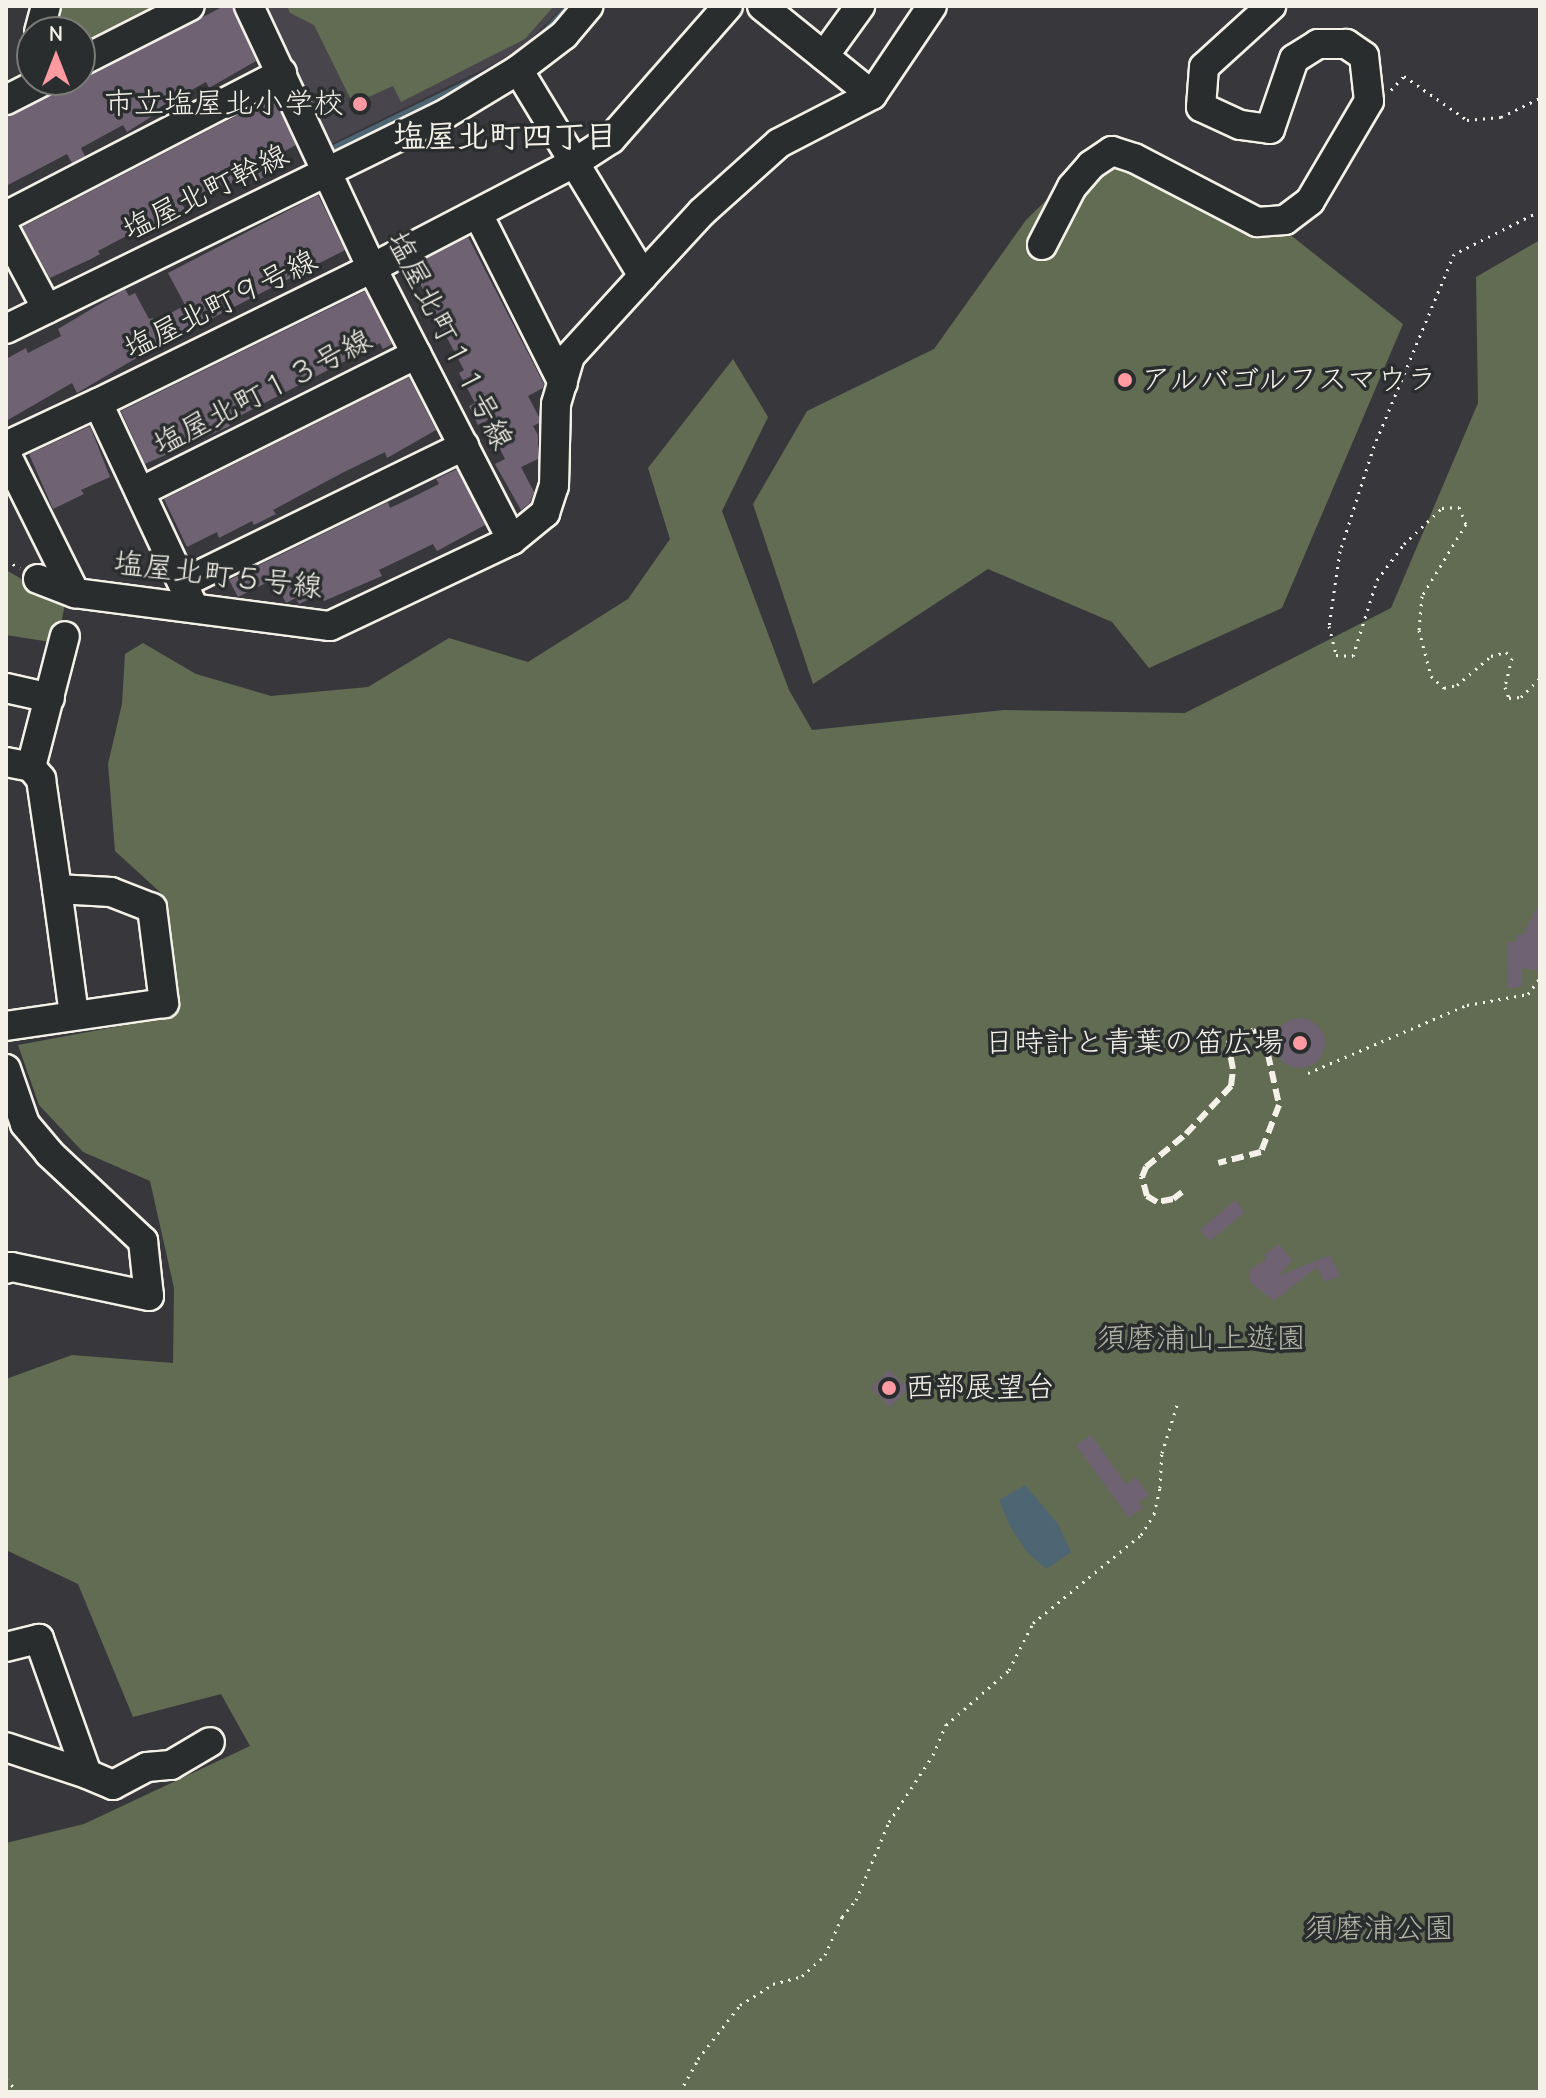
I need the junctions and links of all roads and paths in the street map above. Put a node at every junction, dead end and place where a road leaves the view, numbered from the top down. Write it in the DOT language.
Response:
graph roads {
  1 [pos="190,6"];
  2 [pos="249,6"];
  3 [pos="588,6"];
  4 [pos="728,6"];
  5 [pos="762,6"];
  6 [pos="860,6"];
  7 [pos="932,6"];
  8 [pos="1271,6"];
  9 [pos="96,54"];
  10 [pos="824,56"];
  11 [pos="518,70"];
  12 [pos="282,73"];
  13 [pos="872,95"];
  14 [pos="1540,98"];
  15 [pos="1369,101"];
  16 [pos="574,163"];
  17 [pos="329,171"];
  18 [pos="1540,211"];
  19 [pos="478,214"];
  20 [pos="6,216"];
  21 [pos="6,232"];
  22 [pos="1042,245"];
  23 [pos="372,268"];
  24 [pos="643,276"];
  25 [pos="47,309"];
  26 [pos="6,329"];
  27 [pos="417,354"];
  28 [pos="563,383"];
  29 [pos="98,403"];
  30 [pos="6,446"];
  31 [pos="464,446"];
  32 [pos="6,454"];
  33 [pos="140,492"];
  34 [pos="512,540"];
  35 [pos="38,579"];
  36 [pos="75,593"];
  37 [pos="188,595"];
  38 [pos="65,636"];
  39 [pos="1540,678"];
  40 [pos="6,688"];
  41 [pos="50,698"];
  42 [pos="19,765"];
  43 [pos="57,889"];
  44 [pos="1540,978"];
  45 [pos="74,1014"];
  46 [pos="6,1026"];
  47 [pos="6,1069"];
  48 [pos="1308,1073"];
  49 [pos="13,1111"];
  50 [pos="6,1269"];
  51 [pos="1178,1402"];
  52 [pos="6,1647"];
  53 [pos="210,1742"];
  54 [pos="6,1747"];
  55 [pos="87,1774"];
  56 [pos="6,2079"];
  57 [pos="18,2092"];
  58 [pos="680,2092"];
  1 -- 9 [label="street"];
  2 -- 12 [label="street, 塩屋北町１１号線"];
  3 -- 11 [label="street, 塩屋北町幹線"];
  4 -- 16 [label="street, 塩屋北町９号線"];
  5 -- 10 [label="street"];
  6 -- 10 [label="street"];
  7 -- 13 [label="street"];
  8 -- 15 [label="street"];
  10 -- 13 [label="street"];
  11 -- 16 [label="street"];
  11 -- 17 [label="street, 塩屋北町幹線"];
  12 -- 17 [label="street, 塩屋北町１１号線"];
  12 -- 20 [label="street"];
  13 -- 24 [label="street, 塩屋北町５号線"];
  14 -- 15 [label="path"];
  15 -- 22 [label="street"];
  16 -- 19 [label="street, 塩屋北町９号線"];
  16 -- 24 [label="street"];
  17 -- 23 [label="street, 塩屋北町１１号線"];
  17 -- 25 [label="street, 塩屋北町幹線"];
  18 -- 39 [label="path"];
  19 -- 23 [label="street, 塩屋北町９号線"];
  19 -- 28 [label="street"];
  21 -- 25 [label="street"];
  23 -- 27 [label="street, 塩屋北町１１号線"];
  23 -- 29 [label="street, 塩屋北町９号線"];
  24 -- 28 [label="street, 塩屋北町５号線"];
  25 -- 26 [label="street, 塩屋北町幹線"];
  27 -- 31 [label="street, 塩屋北町１１号線"];
  27 -- 33 [label="street, 塩屋北町１３号線"];
  28 -- 34 [label="street, 塩屋北町５号線"];
  29 -- 30 [label="street, 塩屋北町９号線"];
  29 -- 33 [label="street"];
  31 -- 34 [label="street, 塩屋北町１１号線"];
  31 -- 37 [label="street"];
  32 -- 36 [label="street, 塩屋北町５号線"];
  33 -- 37 [label="street"];
  34 -- 37 [label="street, 塩屋北町５号線"];
  35 -- 36 [label="street"];
  36 -- 37 [label="street, 塩屋北町５号線"];
  38 -- 41 [label="street"];
  40 -- 41 [label="street"];
  41 -- 42 [label="street"];
  42 -- 43 [label="street"];
  43 -- 45 [label="street"];
  43 -- 45 [label="street"];
  44 -- 48 [label="path"];
  45 -- 46 [label="street"];
  47 -- 49 [label="street"];
  49 -- 50 [label="street"];
  51 -- 58 [label="path"];
  52 -- 55 [label="street"];
  53 -- 55 [label="street"];
  54 -- 55 [label="street"];
  56 -- 57 [label="path"];
}
